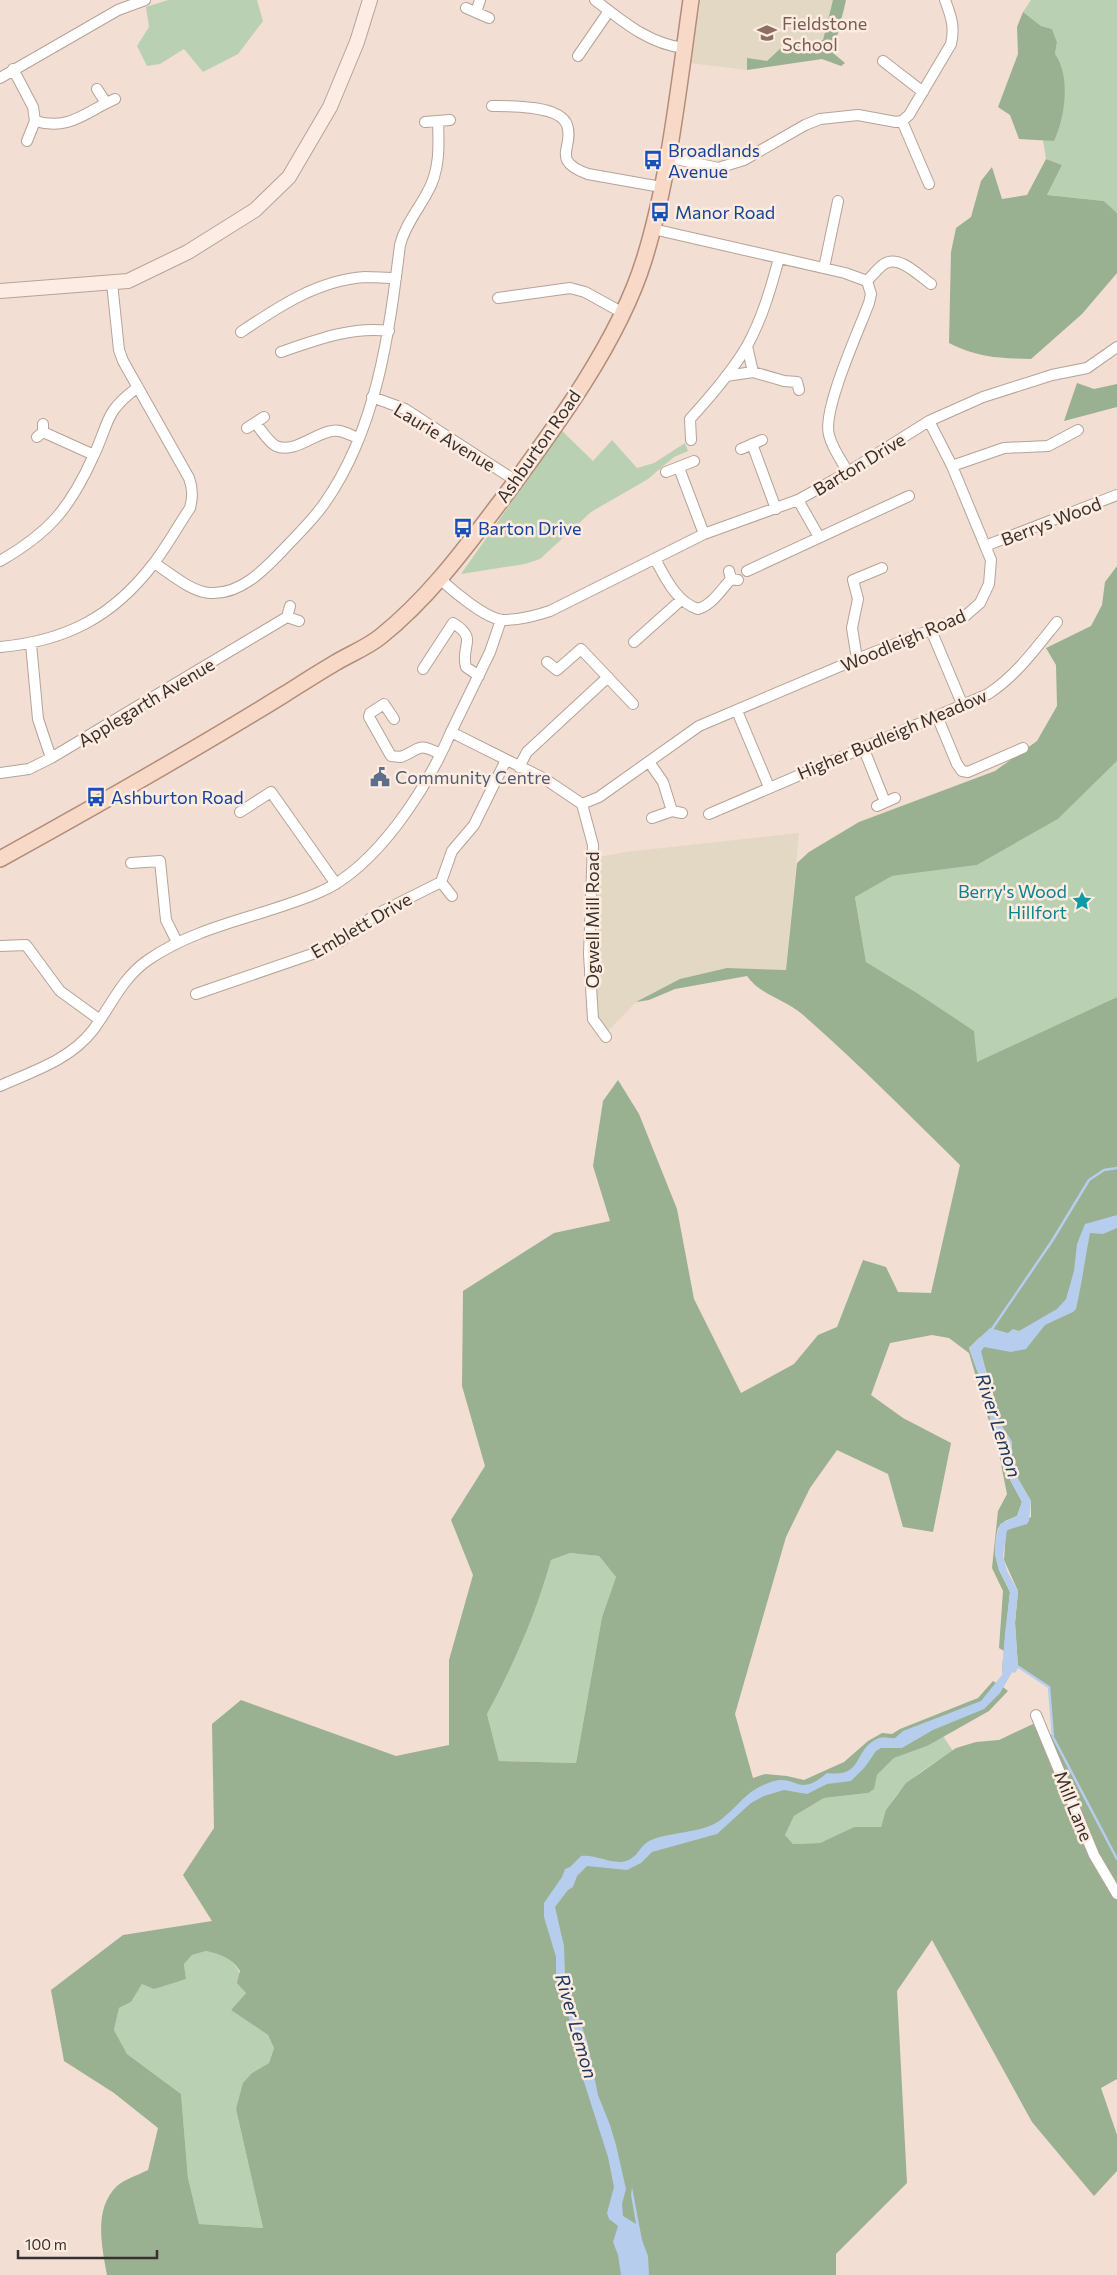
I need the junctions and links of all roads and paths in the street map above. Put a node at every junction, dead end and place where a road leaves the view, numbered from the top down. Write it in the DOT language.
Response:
graph roads {
  1 [pos="145,0"];
  2 [pos="370,0"];
  3 [pos="480,0"];
  4 [pos="594,0"];
  5 [pos="690,0"];
  6 [pos="945,0"];
  7 [pos="609,11"];
  8 [pos="488,18"];
  9 [pos="684,48"];
  10 [pos="578,56"];
  11 [pos="883,61"];
  12 [pos="13,69"];
  13 [pos="0,78"];
  14 [pos="97,89"];
  15 [pos="923,92"];
  16 [pos="492,106"];
  17 [pos="450,120"];
  18 [pos="35,121"];
  19 [pos="438,121"];
  20 [pos="902,121"];
  21 [pos="425,122"];
  22 [pos="27,141"];
  23 [pos="667,157"];
  24 [pos="929,184"];
  25 [pos="661,188"];
  26 [pos="838,201"];
  27 [pos="653,229"];
  28 [pos="779,258"];
  29 [pos="824,268"];
  30 [pos="396,278"];
  31 [pos="867,281"];
  32 [pos="112,283"];
  33 [pos="931,284"];
  34 [pos="0,291"];
  35 [pos="498,298"];
  36 [pos="623,313"];
  37 [pos="389,331"];
  38 [pos="241,332"];
  39 [pos="747,346"];
  40 [pos="1117,347"];
  41 [pos="281,352"];
  42 [pos="753,372"];
  43 [pos="726,376"];
  44 [pos="138,388"];
  45 [pos="799,390"];
  46 [pos="372,398"];
  47 [pos="929,421"];
  48 [pos="256,422"];
  49 [pos="1078,430"];
  50 [pos="41,431"];
  51 [pos="358,438"];
  52 [pos="691,440"];
  53 [pos="742,449"];
  54 [pos="94,455"];
  55 [pos="694,461"];
  56 [pos="952,466"];
  57 [pos="679,468"];
  58 [pos="666,472"];
  59 [pos="848,472"];
  60 [pos="516,481"];
  61 [pos="1117,495"];
  62 [pos="909,496"];
  63 [pos="798,500"];
  64 [pos="776,509"];
  65 [pos="704,534"];
  66 [pos="819,537"];
  67 [pos="985,546"];
  68 [pos="655,559"];
  69 [pos="0,561"];
  70 [pos="154,563"];
  71 [pos="882,568"];
  72 [pos="747,572"];
  73 [pos="733,577"];
  74 [pos="440,579"];
  75 [pos="681,600"];
  76 [pos="290,606"];
  77 [pos="287,617"];
  78 [pos="501,620"];
  79 [pos="299,621"];
  80 [pos="1058,622"];
  81 [pos="931,630"];
  82 [pos="634,642"];
  83 [pos="31,644"];
  84 [pos="0,647"];
  85 [pos="857,659"];
  86 [pos="547,662"];
  87 [pos="423,669"];
  88 [pos="479,676"];
  89 [pos="608,677"];
  90 [pos="633,704"];
  91 [pos="963,706"];
  92 [pos="737,711"];
  93 [pos="937,716"];
  94 [pos="394,719"];
  95 [pos="451,732"];
  96 [pos="862,747"];
  97 [pos="1023,748"];
  98 [pos="440,754"];
  99 [pos="51,758"];
  100 [pos="506,760"];
  101 [pos="649,762"];
  102 [pos="519,767"];
  103 [pos="0,773"];
  104 [pos="769,787"];
  105 [pos="728,792"];
  106 [pos="886,802"];
  107 [pos="582,804"];
  108 [pos="733,804"];
  109 [pos="240,812"];
  110 [pos="709,814"];
  111 [pos="652,818"];
  112 [pos="0,859"];
  113 [pos="131,863"];
  114 [pos="441,882"];
  115 [pos="336,884"];
  116 [pos="452,896"];
  117 [pos="177,942"];
  118 [pos="0,946"];
  119 [pos="196,994"];
  120 [pos="100,1020"];
  121 [pos="606,1037"];
  122 [pos="0,1086"];
  123 [pos="1036,1715"];
  124 [pos="1117,1894"];
  1 -- 12 [label="street"];
  2 -- 32 [label="street"];
  3 -- 8 [label="street"];
  4 -- 7 [label="street"];
  5 -- 9 [label="main road, Ashburton Road"];
  6 -- 15 [label="street"];
  7 -- 9 [label="street"];
  7 -- 10 [label="street"];
  9 -- 23 [label="main road, Ashburton Road"];
  11 -- 15 [label="street"];
  12 -- 13 [label="street"];
  12 -- 18 [label="street"];
  14 -- 18 [label="street"];
  15 -- 20 [label="street"];
  16 -- 25 [label="street"];
  17 -- 19 [label="street"];
  18 -- 22 [label="street"];
  19 -- 21 [label="street"];
  19 -- 30 [label="street"];
  20 -- 23 [label="street"];
  20 -- 24 [label="street"];
  23 -- 25 [label="main road, Ashburton Road"];
  25 -- 27 [label="main road, Ashburton Road"];
  26 -- 29 [label="street"];
  27 -- 28 [label="street"];
  27 -- 36 [label="main road, Ashburton Road"];
  28 -- 29 [label="street"];
  28 -- 39 [label="street"];
  29 -- 31 [label="street"];
  30 -- 37 [label="street"];
  30 -- 38 [label="street"];
  31 -- 33 [label="street"];
  31 -- 59 [label="street"];
  32 -- 34 [label="street"];
  32 -- 44 [label="street"];
  35 -- 36 [label="street"];
  36 -- 60 [label="main road, Ashburton Road"];
  37 -- 41 [label="street"];
  37 -- 46 [label="street"];
  39 -- 42 [label="street"];
  39 -- 43 [label="street"];
  40 -- 47 [label="street, Barton Drive"];
  42 -- 43 [label="street"];
  42 -- 45 [label="street"];
  43 -- 52 [label="street"];
  44 -- 54 [label="street"];
  44 -- 70 [label="street"];
  46 -- 51 [label="street"];
  46 -- 60 [label="street, Laurie Avenue"];
  47 -- 56 [label="street, Woodleigh Road"];
  47 -- 59 [label="street, Barton Drive"];
  48 -- 51 [label="street"];
  49 -- 56 [label="street"];
  50 -- 54 [label="street"];
  51 -- 70 [label="street"];
  53 -- 64 [label="street"];
  54 -- 69 [label="street"];
  55 -- 57 [label="street"];
  56 -- 67 [label="street, Woodleigh Road"];
  57 -- 58 [label="street"];
  57 -- 65 [label="street"];
  59 -- 63 [label="street, Barton Drive"];
  60 -- 74 [label="main road, Ashburton Road"];
  61 -- 67 [label="street, Berrys Wood"];
  62 -- 66 [label="street"];
  63 -- 64 [label="street, Barton Drive"];
  63 -- 66 [label="street"];
  64 -- 65 [label="street, Barton Drive"];
  65 -- 68 [label="street, Barton Drive"];
  66 -- 72 [label="street"];
  67 -- 81 [label="street, Woodleigh Road"];
  68 -- 75 [label="street"];
  68 -- 78 [label="street, Barton Drive"];
  70 -- 83 [label="street"];
  71 -- 85 [label="street"];
  73 -- 75 [label="street"];
  74 -- 78 [label="street"];
  74 -- 112 [label="main road, Ashburton Road"];
  75 -- 82 [label="street"];
  76 -- 77 [label="street"];
  77 -- 79 [label="street"];
  77 -- 99 [label="street, Applegarth Avenue"];
  78 -- 88 [label="street"];
  80 -- 91 [label="street, Higher Budleigh Meadow"];
  81 -- 85 [label="street, Woodleigh Road"];
  81 -- 91 [label="street"];
  83 -- 84 [label="street"];
  83 -- 99 [label="street"];
  85 -- 92 [label="street, Woodleigh Road"];
  86 -- 89 [label="street"];
  87 -- 88 [label="street"];
  88 -- 95 [label="street"];
  89 -- 90 [label="street"];
  89 -- 102 [label="street"];
  91 -- 93 [label="street, Higher Budleigh Meadow"];
  92 -- 101 [label="street, Woodleigh Road"];
  92 -- 104 [label="street"];
  93 -- 96 [label="street, Higher Budleigh Meadow"];
  93 -- 97 [label="street"];
  94 -- 98 [label="street"];
  95 -- 98 [label="street"];
  95 -- 100 [label="street"];
  96 -- 104 [label="street, Higher Budleigh Meadow"];
  96 -- 106 [label="street"];
  98 -- 115 [label="street"];
  99 -- 103 [label="street, Applegarth Avenue"];
  100 -- 102 [label="street"];
  100 -- 114 [label="street"];
  101 -- 107 [label="street, Woodleigh Road"];
  101 -- 111 [label="street"];
  102 -- 107 [label="street"];
  104 -- 108 [label="street, Higher Budleigh Meadow"];
  105 -- 108 [label="street"];
  107 -- 121 [label="street, Ogwell Mill Road"];
  108 -- 110 [label="street, Higher Budleigh Meadow"];
  109 -- 115 [label="street"];
  113 -- 117 [label="street"];
  114 -- 116 [label="street"];
  114 -- 119 [label="street, Emblett Drive"];
  115 -- 117 [label="street"];
  117 -- 120 [label="street"];
  118 -- 120 [label="street"];
  120 -- 122 [label="street"];
  123 -- 124 [label="street, Mill Lane"];
}
